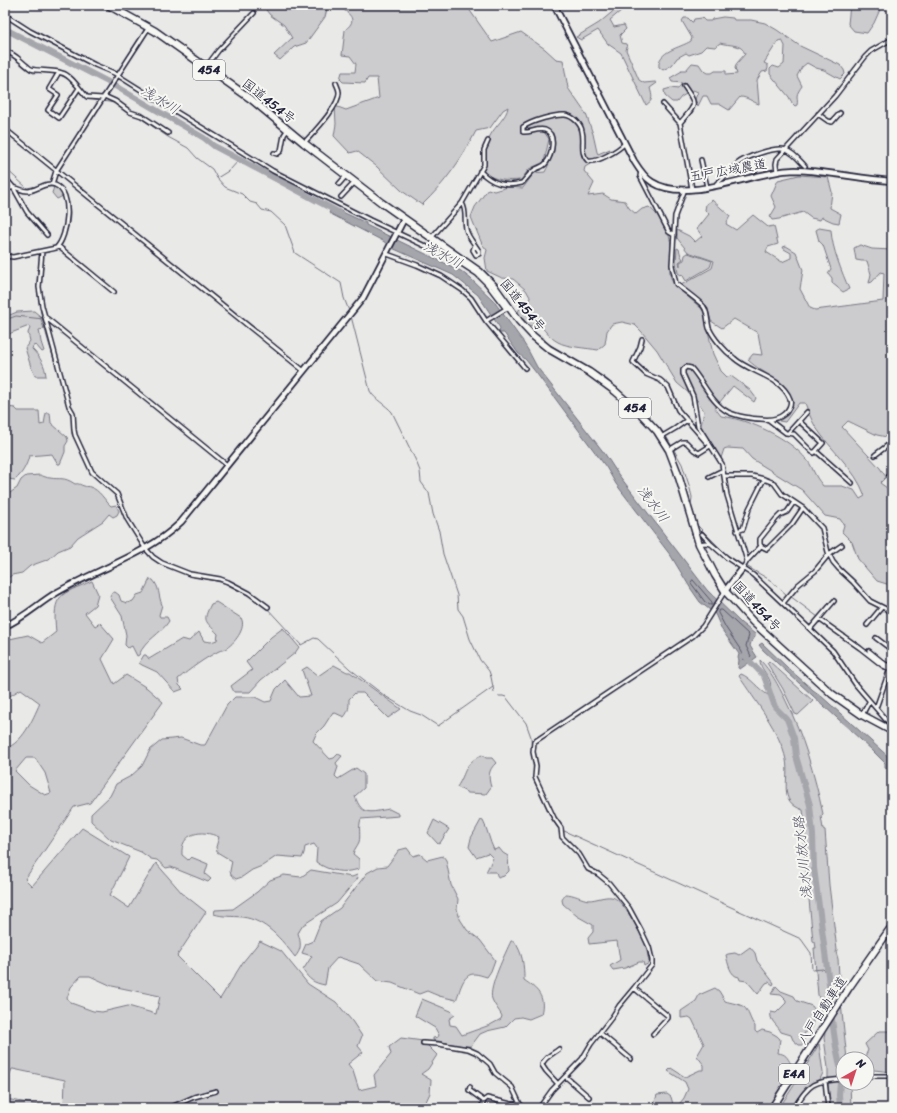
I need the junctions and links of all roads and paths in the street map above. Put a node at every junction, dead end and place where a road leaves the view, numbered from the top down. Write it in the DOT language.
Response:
graph roads {
  1 [pos="108,5"];
  2 [pos="554,5"];
  3 [pos="254,13"];
  4 [pos="6,17"];
  5 [pos="149,27"];
  6 [pos="892,39"];
  7 [pos="5,51"];
  8 [pos="206,67"];
  9 [pos="59,72"];
  10 [pos="117,76"];
  11 [pos="336,84"];
  12 [pos="684,86"];
  13 [pos="79,88"];
  14 [pos="104,96"];
  15 [pos="663,104"];
  16 [pos="840,113"];
  17 [pos="818,114"];
  18 [pos="680,123"];
  19 [pos="5,129"];
  20 [pos="288,129"];
  21 [pos="168,133"];
  22 [pos="488,141"];
  23 [pos="304,143"];
  24 [pos="625,143"];
  25 [pos="786,149"];
  26 [pos="274,153"];
  27 [pos="701,160"];
  28 [pos="805,166"];
  29 [pos="56,171"];
  30 [pos="480,171"];
  31 [pos="640,171"];
  32 [pos="778,172"];
  33 [pos="346,176"];
  34 [pos="892,180"];
  35 [pos="5,182"];
  36 [pos="355,182"];
  37 [pos="717,183"];
  38 [pos="52,184"];
  39 [pos="339,184"];
  40 [pos="13,187"];
  41 [pos="707,187"];
  42 [pos="685,189"];
  43 [pos="692,189"];
  44 [pos="5,191"];
  45 [pos="341,197"];
  46 [pos="462,203"];
  47 [pos="404,219"];
  48 [pos="397,233"];
  49 [pos="47,235"];
  50 [pos="674,235"];
  51 [pos="431,238"];
  52 [pos="475,245"];
  53 [pos="58,246"];
  54 [pos="42,251"];
  55 [pos="388,252"];
  56 [pos="5,256"];
  57 [pos="114,292"];
  58 [pos="506,309"];
  59 [pos="44,316"];
  60 [pos="488,320"];
  61 [pos="642,339"];
  62 [pos="525,368"];
  63 [pos="304,372"];
  64 [pos="807,412"];
  65 [pos="687,420"];
  66 [pos="768,420"];
  67 [pos="799,421"];
  68 [pos="788,433"];
  69 [pos="661,437"];
  70 [pos="892,442"];
  71 [pos="711,447"];
  72 [pos="669,450"];
  73 [pos="814,453"];
  74 [pos="875,455"];
  75 [pos="227,465"];
  76 [pos="723,470"];
  77 [pos="724,476"];
  78 [pos="709,477"];
  79 [pos="764,479"];
  80 [pos="852,483"];
  81 [pos="794,502"];
  82 [pos="803,508"];
  83 [pos="737,531"];
  84 [pos="702,534"];
  85 [pos="699,544"];
  86 [pos="711,544"];
  87 [pos="842,545"];
  88 [pos="761,546"];
  89 [pos="145,548"];
  90 [pos="829,554"];
  91 [pos="747,561"];
  92 [pos="743,568"];
  93 [pos="725,591"];
  94 [pos="834,601"];
  95 [pos="782,603"];
  96 [pos="892,603"];
  97 [pos="268,607"];
  98 [pos="882,607"];
  99 [pos="888,610"];
  100 [pos="892,612"];
  101 [pos="819,619"];
  102 [pos="867,625"];
  103 [pos="5,626"];
  104 [pos="810,629"];
  105 [pos="876,638"];
  106 [pos="869,650"];
  107 [pos="892,650"];
  108 [pos="891,667"];
  109 [pos="870,702"];
  110 [pos="876,708"];
  111 [pos="862,715"];
  112 [pos="886,720"];
  113 [pos="892,731"];
  114 [pos="892,926"];
  115 [pos="892,930"];
  116 [pos="634,988"];
  117 [pos="849,990"];
  118 [pos="600,1033"];
  119 [pos="652,1034"];
  120 [pos="423,1044"];
  121 [pos="559,1049"];
  122 [pos="631,1059"];
  123 [pos="875,1076"];
  124 [pos="892,1076"];
  125 [pos="566,1077"];
  126 [pos="835,1080"];
  127 [pos="825,1081"];
  128 [pos="558,1084"];
  129 [pos="470,1087"];
  130 [pos="216,1091"];
  131 [pos="589,1097"];
  132 [pos="484,1101"];
  133 [pos="520,1104"];
  134 [pos="797,1106"];
  135 [pos="169,1108"];
  136 [pos="481,1108"];
  137 [pos="525,1108"];
  138 [pos="539,1108"];
  139 [pos="774,1108"];
  140 [pos="794,1108"];
  141 [pos="828,1108"];
  1 -- 5 [label="highway, 国道454号 / 454"];
  2 -- 24 [label="street, 五戸広域農道"];
  3 -- 8 [label="street"];
  4 -- 10 [label="street"];
  5 -- 8 [label="highway, 国道454号 / 454"];
  5 -- 10 [label="street"];
  6 -- 17 [label="street"];
  7 -- 9 [label="street"];
  8 -- 20 [label="highway, 国道454号 / 454"];
  9 -- 13 [label="street"];
  9 -- 13 [label="street"];
  10 -- 14 [label="street"];
  10 -- 48 [label="street"];
  11 -- 23 [label="street"];
  12 -- 18 [label="street"];
  13 -- 14 [label="street"];
  14 -- 21 [label="street"];
  14 -- 29 [label="street"];
  15 -- 18 [label="street"];
  16 -- 17 [label="street"];
  17 -- 25 [label="street"];
  18 -- 43 [label="street"];
  19 -- 29 [label="street"];
  20 -- 23 [label="highway, 国道454号 / 454"];
  20 -- 26 [label="street"];
  22 -- 30 [label="street"];
  23 -- 33 [label="highway, 国道454号 / 454"];
  24 -- 30 [label="street"];
  24 -- 31 [label="street, 五戸広域農道"];
  25 -- 28 [label="street"];
  25 -- 32 [label="street"];
  25 -- 37 [label="street"];
  27 -- 41 [label="street"];
  29 -- 38 [label="street"];
  29 -- 63 [label="street"];
  30 -- 46 [label="street"];
  31 -- 42 [label="street, 五戸広域農道"];
  31 -- 50 [label="street"];
  32 -- 34 [label="street, 五戸広域農道"];
  32 -- 41 [label="street, 五戸広域農道"];
  33 -- 36 [label="highway, 国道454号 / 454"];
  33 -- 39 [label="street"];
  35 -- 40 [label="street"];
  36 -- 45 [label="street"];
  36 -- 47 [label="highway, 国道454号 / 454"];
  38 -- 40 [label="street"];
  38 -- 53 [label="street"];
  40 -- 44 [label="street"];
  40 -- 49 [label="street"];
  41 -- 43 [label="street, 五戸広域農道"];
  42 -- 43 [label="street, 五戸広域農道"];
  42 -- 50 [label="street"];
  46 -- 51 [label="street"];
  46 -- 52 [label="street"];
  47 -- 48 [label="street"];
  47 -- 51 [label="highway, 国道454号 / 454"];
  48 -- 55 [label="street"];
  48 -- 58 [label="street"];
  50 -- 66 [label="street"];
  51 -- 58 [label="highway, 国道454号 / 454"];
  53 -- 54 [label="street"];
  53 -- 57 [label="street"];
  54 -- 56 [label="street"];
  54 -- 59 [label="street"];
  55 -- 60 [label="street"];
  55 -- 63 [label="street"];
  58 -- 60 [label="street"];
  58 -- 69 [label="highway, 国道454号 / 454"];
  59 -- 75 [label="street"];
  59 -- 89 [label="street"];
  60 -- 62 [label="street"];
  61 -- 65 [label="street"];
  63 -- 75 [label="street"];
  64 -- 67 [label="street"];
  65 -- 69 [label="street"];
  65 -- 71 [label="street"];
  66 -- 68 [label="street"];
  66 -- 71 [label="street"];
  67 -- 68 [label="street"];
  67 -- 73 [label="street"];
  68 -- 73 [label="street"];
  69 -- 72 [label="highway, 国道454号 / 454"];
  70 -- 74 [label="street"];
  71 -- 72 [label="street"];
  71 -- 76 [label="street"];
  72 -- 85 [label="highway, 国道454号 / 454"];
  73 -- 80 [label="street"];
  75 -- 89 [label="street"];
  76 -- 77 [label="street"];
  76 -- 78 [label="street"];
  77 -- 79 [label="street"];
  77 -- 83 [label="street"];
  79 -- 81 [label="street"];
  79 -- 83 [label="street"];
  81 -- 82 [label="street"];
  81 -- 88 [label="street"];
  82 -- 88 [label="street"];
  82 -- 90 [label="street"];
  83 -- 91 [label="street"];
  84 -- 86 [label="street"];
  85 -- 86 [label="street"];
  85 -- 93 [label="highway, 国道454号 / 454"];
  86 -- 92 [label="street"];
  87 -- 90 [label="street"];
  88 -- 91 [label="street"];
  89 -- 97 [label="street"];
  89 -- 103 [label="street"];
  90 -- 95 [label="street"];
  90 -- 98 [label="street"];
  91 -- 92 [label="street"];
  92 -- 93 [label="street"];
  92 -- 95 [label="street"];
  93 -- 111 [label="highway, 国道454号 / 454"];
  93 -- 116 [label="street"];
  94 -- 101 [label="street"];
  95 -- 104 [label="street"];
  96 -- 99 [label="street"];
  98 -- 99 [label="street"];
  98 -- 102 [label="street"];
  99 -- 100 [label="street"];
  101 -- 104 [label="street"];
  101 -- 108 [label="street"];
  104 -- 109 [label="street"];
  105 -- 107 [label="street"];
  106 -- 108 [label="street"];
  108 -- 110 [label="street"];
  109 -- 110 [label="street"];
  109 -- 111 [label="street"];
  110 -- 112 [label="street"];
  111 -- 113 [label="highway, 国道454号 / 454"];
  114 -- 117 [label="highway, 八戸自動車道 / E4A"];
  115 -- 117 [label="highway, 八戸自動車道 / E4A"];
  116 -- 118 [label="street"];
  116 -- 119 [label="street"];
  117 -- 139 [label="highway, 八戸自動車道 / E4A"];
  118 -- 122 [label="street"];
  118 -- 125 [label="street"];
  120 -- 133 [label="street"];
  121 -- 128 [label="street"];
  123 -- 124 [label="street"];
  125 -- 128 [label="street"];
  125 -- 131 [label="street"];
  126 -- 127 [label="street"];
  127 -- 134 [label="street"];
  127 -- 141 [label="street"];
  128 -- 138 [label="street"];
  129 -- 132 [label="street"];
  130 -- 135 [label="street"];
  132 -- 133 [label="street"];
  132 -- 136 [label="street"];
  133 -- 137 [label="street"];
  134 -- 140 [label="street"];
}
